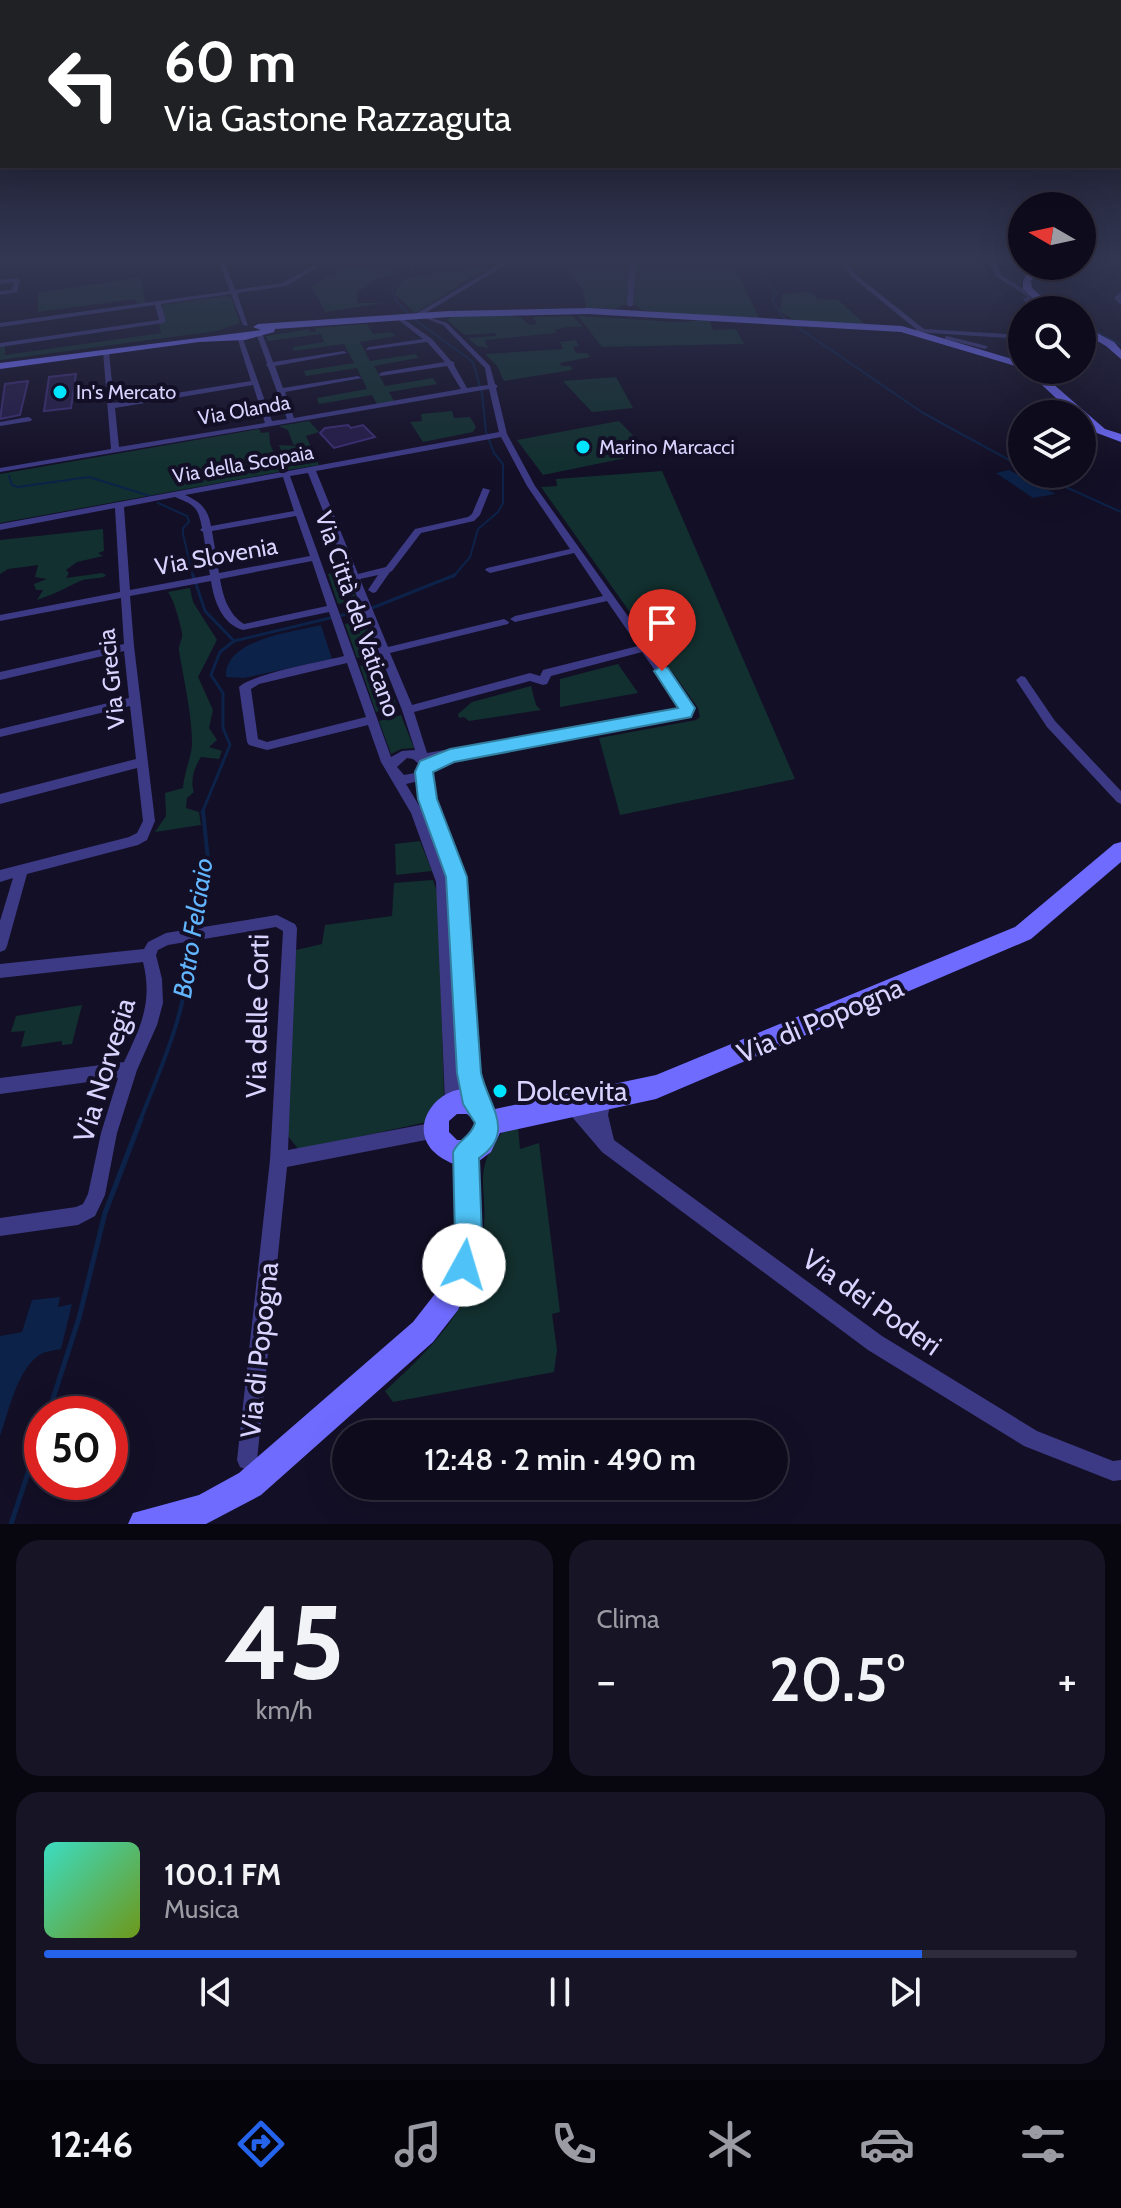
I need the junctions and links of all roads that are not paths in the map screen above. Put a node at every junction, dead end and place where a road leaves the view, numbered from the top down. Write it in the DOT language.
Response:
graph roads {
  1 [pos="108,329"];
  2 [pos="241,329"];
  3 [pos="266,329"];
  4 [pos="415,329"];
  5 [pos="451,329"];
  6 [pos="882,329"];
  7 [pos="915,329"];
  8 [pos="258,330"];
  9 [pos="918,332"];
  10 [pos="235,334"];
  11 [pos="937,334"];
  12 [pos="1008,337"];
  13 [pos="1096,337"];
  14 [pos="430,340"];
  15 [pos="0,345"];
  16 [pos="985,347"];
  17 [pos="369,349"];
  18 [pos="1119,351"];
  19 [pos="106,352"];
  20 [pos="344,353"];
  21 [pos="1008,361"];
  22 [pos="452,363"];
  23 [pos="0,364"];
  24 [pos="269,365"];
  25 [pos="383,374"];
  26 [pos="358,378"];
  27 [pos="254,383"];
  28 [pos="1047,384"];
  29 [pos="494,386"];
  30 [pos="280,391"];
  31 [pos="467,391"];
  32 [pos="1064,400"];
  33 [pos="111,406"];
  34 [pos="28,419"];
  35 [pos="291,420"];
  36 [pos="0,424"];
  37 [pos="269,424"];
  38 [pos="1096,427"];
  39 [pos="497,436"];
  40 [pos="1121,438"];
  41 [pos="115,450"];
  42 [pos="0,470"];
  43 [pos="311,470"];
  44 [pos="286,475"];
  45 [pos="486,490"];
  46 [pos="177,495"];
  47 [pos="119,505"];
  48 [pos="299,513"];
  49 [pos="0,527"];
  50 [pos="205,530"];
  51 [pos="576,550"];
  52 [pos="315,558"];
  53 [pos="386,570"];
  54 [pos="490,570"];
  55 [pos="354,578"];
  56 [pos="211,579"];
  57 [pos="373,590"];
  58 [pos="125,592"];
  59 [pos="610,597"];
  60 [pos="335,613"];
  61 [pos="0,618"];
  62 [pos="129,646"];
  63 [pos="645,648"];
  64 [pos="384,651"];
  65 [pos="351,658"];
  66 [pos="0,676"];
  67 [pos="1021,680"];
  68 [pos="134,701"];
  69 [pos="408,710"];
  70 [pos="371,720"];
  71 [pos="0,733"];
  72 [pos="143,762"];
  73 [pos="425,765"];
  74 [pos="392,771"];
  75 [pos="0,799"];
  76 [pos="1121,799"];
  77 [pos="1121,850"];
  78 [pos="22,869"];
  79 [pos="0,876"];
  80 [pos="0,946"];
  81 [pos="149,955"];
  82 [pos="0,971"];
  83 [pos="129,1069"];
  84 [pos="0,1086"];
  85 [pos="603,1100"];
  86 [pos="573,1105"];
  87 [pos="472,1110"];
  88 [pos="436,1130"];
  89 [pos="608,1146"];
  90 [pos="466,1152"];
  91 [pos="279,1160"];
  92 [pos="0,1227"];
  93 [pos="247,1460"];
  94 [pos="1121,1470"];
  95 [pos="144,1524"];
  1 -- 15 [label="street"];
  2 -- 10 [label="street"];
  3 -- 8 [label="street"];
  4 -- 14 [label="street"];
  5 -- 29 [label="street"];
  6 -- 9 [label="street"];
  7 -- 9 [label="street"];
  8 -- 10 [label="street"];
  8 -- 24 [label="street"];
  9 -- 11 [label="street"];
  9 -- 21 [label="street"];
  10 -- 19 [label="street"];
  10 -- 23 [label="street"];
  10 -- 27 [label="street"];
  11 -- 12 [label="street"];
  11 -- 16 [label="street"];
  13 -- 18 [label="street"];
  14 -- 17 [label="street"];
  14 -- 22 [label="street"];
  19 -- 23 [label="street"];
  19 -- 33 [label="street"];
  20 -- 24 [label="street"];
  22 -- 25 [label="street"];
  22 -- 31 [label="street"];
  24 -- 30 [label="street"];
  26 -- 30 [label="street"];
  27 -- 33 [label="street"];
  27 -- 37 [label="street"];
  28 -- 32 [label="street"];
  29 -- 31 [label="street, Via Olanda"];
  29 -- 39 [label="street"];
  30 -- 35 [label="street"];
  31 -- 35 [label="street, Via Olanda"];
  33 -- 41 [label="street"];
  34 -- 36 [label="street"];
  35 -- 37 [label="street, Via Olanda"];
  37 -- 41 [label="street, Via Olanda"];
  38 -- 40 [label="street"];
  39 -- 43 [label="street, Via della Scopaia"];
  39 -- 51 [label="street"];
  41 -- 42 [label="street, Via Olanda"];
  43 -- 44 [label="street, Via della Scopaia"];
  43 -- 55 [label="street"];
  44 -- 46 [label="street, Via della Scopaia"];
  44 -- 48 [label="street, Via Città del Vaticano"];
  45 -- 53 [label="street, Via Città del Vaticano"];
  46 -- 47 [label="street, Via della Scopaia"];
  46 -- 50 [label="street"];
  47 -- 49 [label="street, Via della Scopaia"];
  47 -- 58 [label="street, Via Grecia"];
  48 -- 50 [label="street"];
  48 -- 52 [label="street, Via Città del Vaticano"];
  50 -- 56 [label="street"];
  51 -- 54 [label="street"];
  51 -- 59 [label="street"];
  52 -- 56 [label="street, Via Slovenia"];
  52 -- 60 [label="street, Via Città del Vaticano"];
  53 -- 55 [label="street, Via Città del Vaticano"];
  53 -- 57 [label="street, Via Città del Vaticano"];
  55 -- 64 [label="street"];
  56 -- 58 [label="street, Via Slovenia"];
  56 -- 60 [label="street"];
  58 -- 61 [label="street, Via Slovenia"];
  58 -- 62 [label="street, Via Grecia"];
  59 -- 63 [label="street"];
  59 -- 64 [label="street, Via Città del Vaticano"];
  60 -- 65 [label="street, Via Città del Vaticano"];
  62 -- 66 [label="street"];
  62 -- 68 [label="street, Via Grecia"];
  63 -- 69 [label="street, Via Città del Vaticano"];
  63 -- 73 [label="street"];
  64 -- 69 [label="street"];
  65 -- 70 [label="street, Via Città del Vaticano"];
  65 -- 70 [label="street"];
  67 -- 76 [label="street"];
  68 -- 71 [label="street"];
  68 -- 72 [label="street, Via Grecia"];
  69 -- 73 [label="street"];
  70 -- 74 [label="street, Via Città del Vaticano"];
  72 -- 75 [label="street"];
  72 -- 78 [label="street, Via Grecia"];
  73 -- 74 [label="street"];
  73 -- 74 [label="street"];
  73 -- 87 [label="street"];
  74 -- 87 [label="street, Via Città del Vaticano"];
  77 -- 85 [label="street, Via di Popogna"];
  78 -- 79 [label="street"];
  78 -- 80 [label="street"];
  81 -- 82 [label="street"];
  81 -- 83 [label="street, Via Norvegia"];
  81 -- 91 [label="street, Via delle Corti"];
  83 -- 84 [label="street"];
  83 -- 92 [label="street, Via Norvegia"];
  85 -- 86 [label="street, Via di Popogna"];
  85 -- 89 [label="street"];
  86 -- 87 [label="street, Via di Popogna"];
  86 -- 89 [label="street, Via dei Poderi"];
  87 -- 88 [label="street"];
  87 -- 90 [label="street"];
  88 -- 90 [label="street"];
  88 -- 91 [label="street"];
  89 -- 94 [label="street, Via dei Poderi"];
  90 -- 95 [label="street, Via di Popogna"];
  91 -- 93 [label="street, Via di Popogna"];
}
